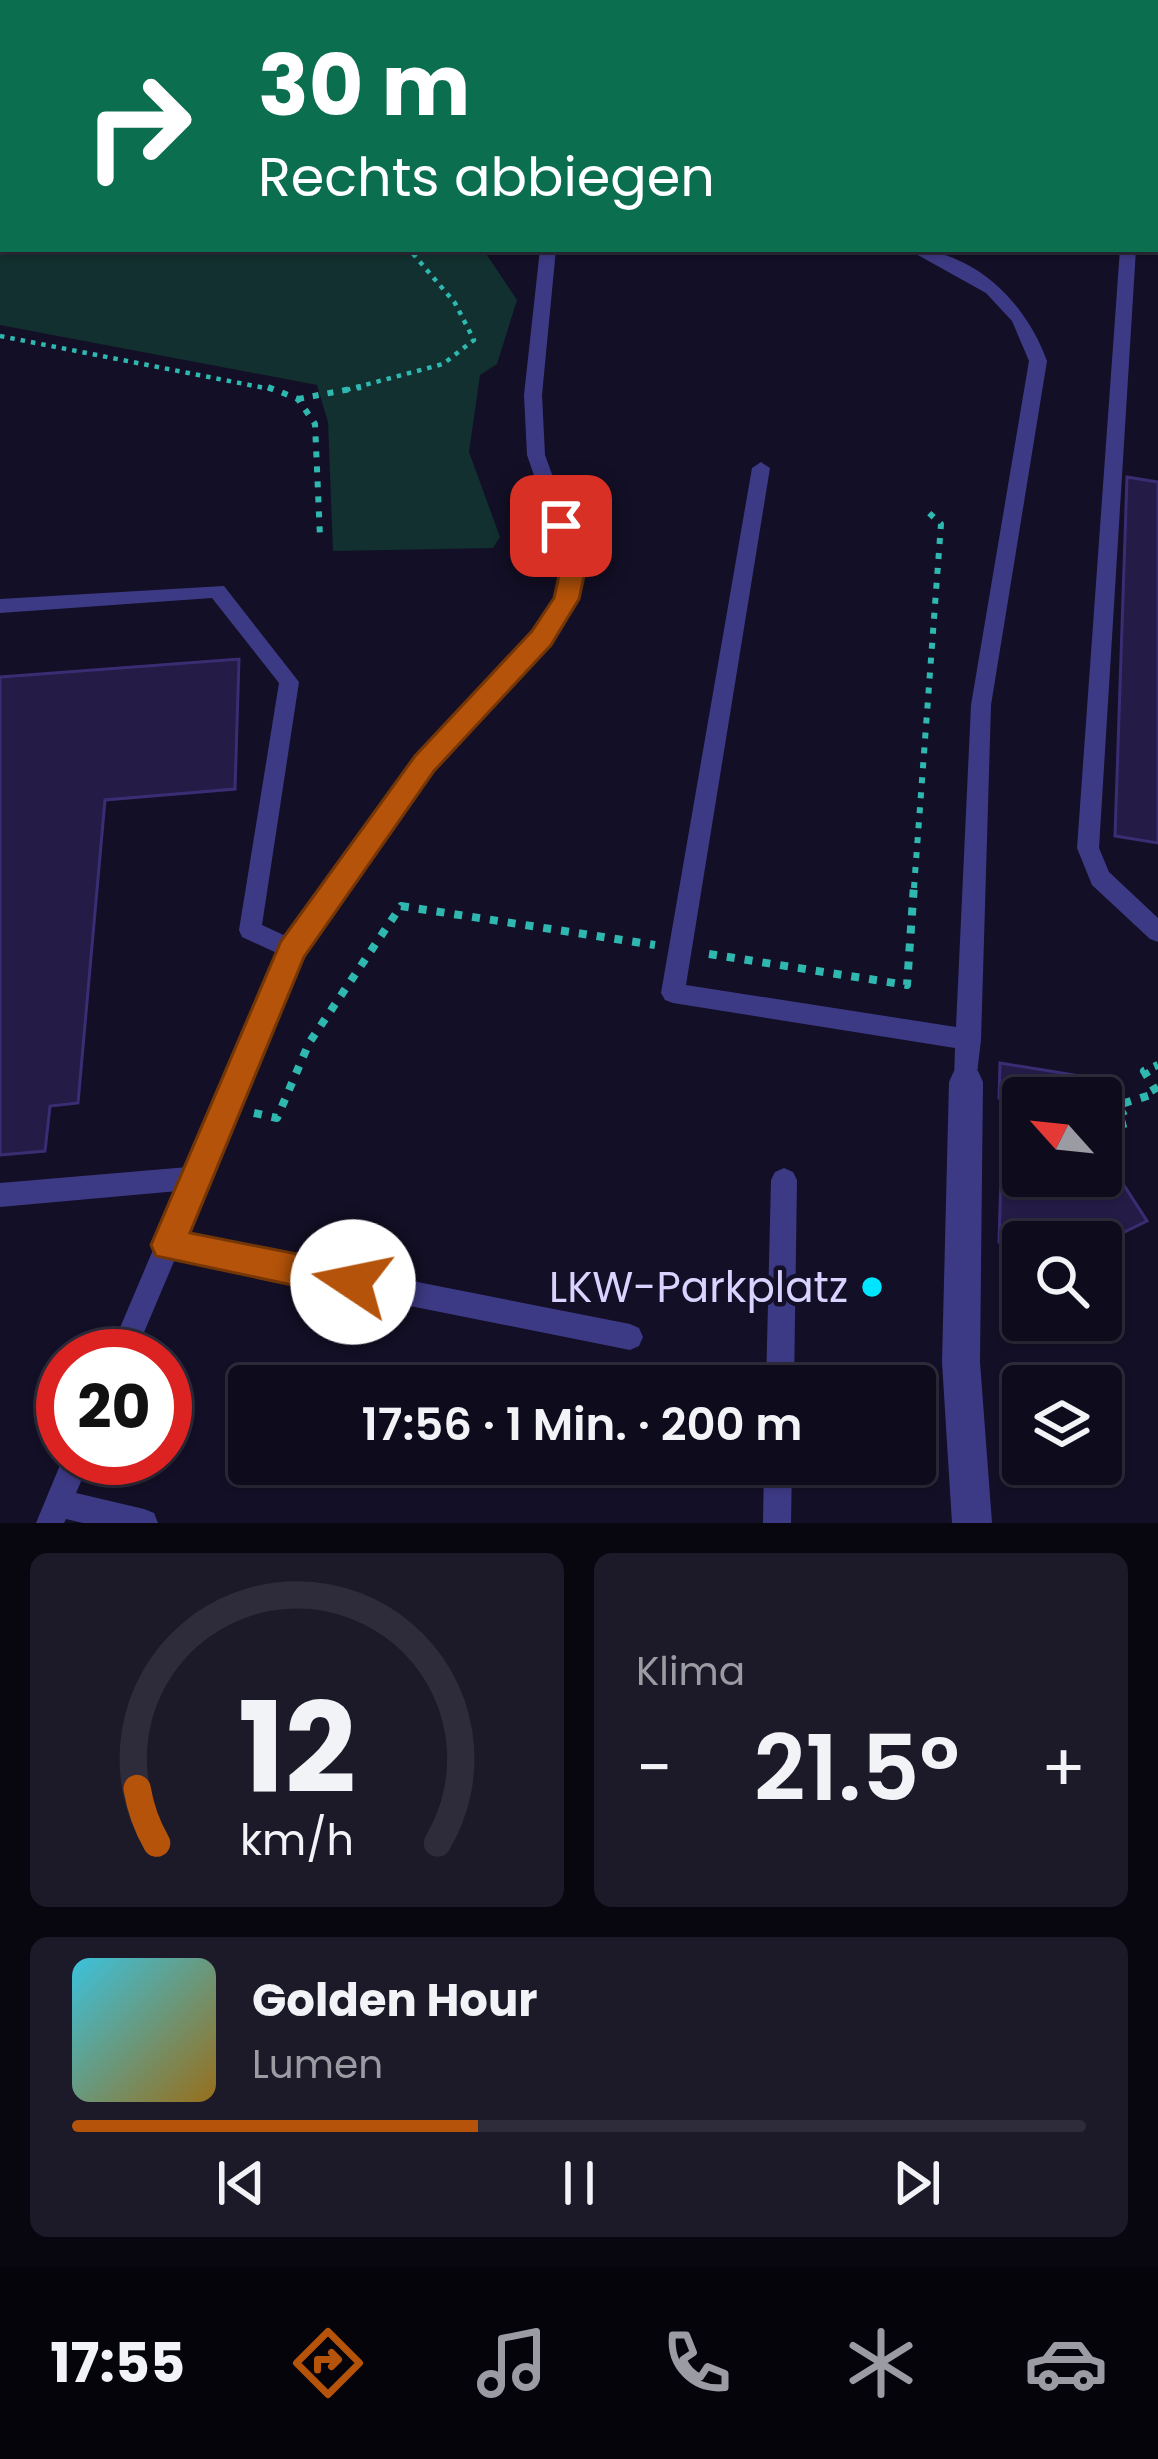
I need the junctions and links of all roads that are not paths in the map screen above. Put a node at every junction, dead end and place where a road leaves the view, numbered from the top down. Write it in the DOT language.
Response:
graph roads {
  1 [pos="548,252"];
  2 [pos="922,252"];
  3 [pos="1128,252"];
  4 [pos="761,468"];
  5 [pos="0,606"];
  6 [pos="1158,932"];
  7 [pos="292,950"];
  8 [pos="969,1040"];
  9 [pos="966,1082"];
  10 [pos="197,1178"];
  11 [pos="784,1180"];
  12 [pos="0,1195"];
  13 [pos="168,1245"];
  14 [pos="132,1329"];
  15 [pos="630,1337"];
  16 [pos="780,1365"];
  17 [pos="66,1485"];
  18 [pos="778,1485"];
  19 [pos="54,1513"];
  20 [pos="144,1523"];
  21 [pos="777,1523"];
  22 [pos="972,1523"];
  1 -- 7 [label="lane"];
  2 -- 8 [label="lane"];
  3 -- 6 [label="lane"];
  4 -- 8 [label="lane"];
  5 -- 7 [label="lane"];
  7 -- 10 [label="lane"];
  8 -- 9 [label="lane"];
  9 -- 22 [label="street"];
  10 -- 12 [label="lane"];
  10 -- 13 [label="lane"];
  11 -- 16 [label="lane"];
  13 -- 14 [label="lane"];
  13 -- 15 [label="lane"];
  17 -- 19 [label="lane"];
  18 -- 21 [label="lane"];
  19 -- 20 [label="lane"];
}
